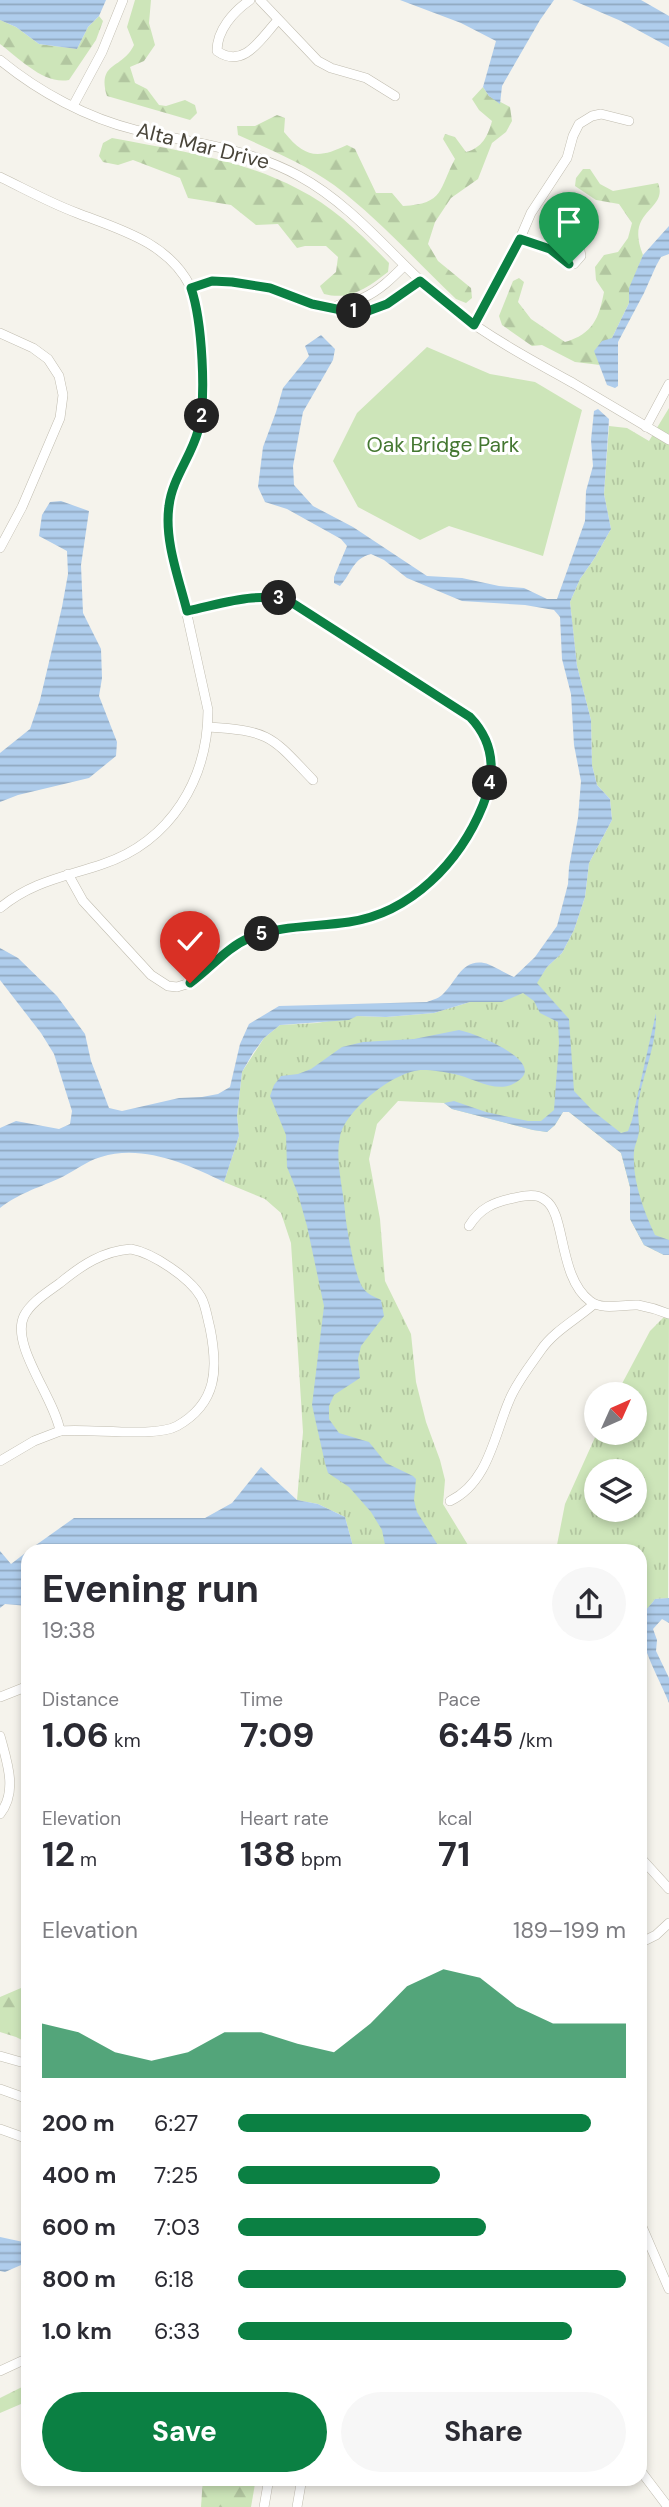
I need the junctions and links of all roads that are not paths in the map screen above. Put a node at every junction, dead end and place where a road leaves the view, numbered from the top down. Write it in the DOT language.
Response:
graph roads {
  1 [pos="123,0"];
  2 [pos="250,0"];
  3 [pos="260,0"];
  4 [pos="278,20"];
  5 [pos="0,60"];
  6 [pos="396,96"];
  7 [pos="73,106"];
  8 [pos="629,121"];
  9 [pos="0,177"];
  10 [pos="520,239"];
  11 [pos="550,249"];
  12 [pos="404,266"];
  13 [pos="420,281"];
  14 [pos="191,288"];
  15 [pos="335,307"];
  16 [pos="474,325"];
  17 [pos="0,333"];
  18 [pos="669,384"];
  19 [pos="646,427"];
  20 [pos="669,440"];
  21 [pos="0,548"];
  22 [pos="187,611"];
  23 [pos="208,727"];
  24 [pos="313,780"];
  25 [pos="68,874"];
  26 [pos="0,908"];
  27 [pos="469,1226"];
  28 [pos="594,1304"];
  29 [pos="669,1314"];
  30 [pos="60,1432"];
  31 [pos="0,1461"];
  32 [pos="450,1501"];
  33 [pos="21,1689"];
  34 [pos="0,1697"];
  35 [pos="0,1736"];
  36 [pos="0,1814"];
  37 [pos="647,1865"];
  38 [pos="669,1889"];
  39 [pos="669,1923"];
  40 [pos="647,1940"];
  41 [pos="0,2056"];
  42 [pos="21,2062"];
  43 [pos="0,2089"];
  44 [pos="21,2096"];
  45 [pos="0,2129"];
  46 [pos="21,2136"];
  47 [pos="647,2238"];
  48 [pos="669,2289"];
  49 [pos="21,2361"];
  50 [pos="0,2371"];
  51 [pos="647,2479"];
  52 [pos="268,2486"];
  53 [pos="301,2486"];
  54 [pos="264,2507"];
  55 [pos="297,2507"];
  56 [pos="668,2507"];
  1 -- 7 [label="street"];
  2 -- 4 [label="street"];
  3 -- 4 [label="street"];
  4 -- 6 [label="street"];
  5 -- 7 [label="street, Alta Mar Drive"];
  7 -- 12 [label="street, Alta Mar Drive"];
  8 -- 10 [label="street"];
  9 -- 14 [label="street"];
  10 -- 11 [label="street"];
  10 -- 16 [label="street"];
  12 -- 13 [label="street, Alta Mar Drive"];
  12 -- 15 [label="street"];
  13 -- 15 [label="street"];
  13 -- 16 [label="street, Alta Mar Drive"];
  14 -- 15 [label="street"];
  14 -- 22 [label="street"];
  16 -- 19 [label="street, Alta Mar Drive"];
  17 -- 21 [label="street"];
  18 -- 19 [label="street"];
  19 -- 20 [label="street, Alta Mar Drive"];
  22 -- 23 [label="street"];
  22 -- 25 [label="street"];
  23 -- 24 [label="street"];
  23 -- 25 [label="street"];
  25 -- 26 [label="street"];
  27 -- 28 [label="street"];
  28 -- 29 [label="street"];
  28 -- 32 [label="street"];
  30 -- 30 [label="street"];
  30 -- 31 [label="street"];
  33 -- 34 [label="street"];
  35 -- 36 [label="street"];
  37 -- 38 [label="street"];
  39 -- 40 [label="street"];
  41 -- 42 [label="street"];
  43 -- 44 [label="street"];
  45 -- 46 [label="street"];
  47 -- 48 [label="street"];
  49 -- 50 [label="street"];
  51 -- 56 [label="street"];
  52 -- 54 [label="street"];
  53 -- 55 [label="street"];
}
